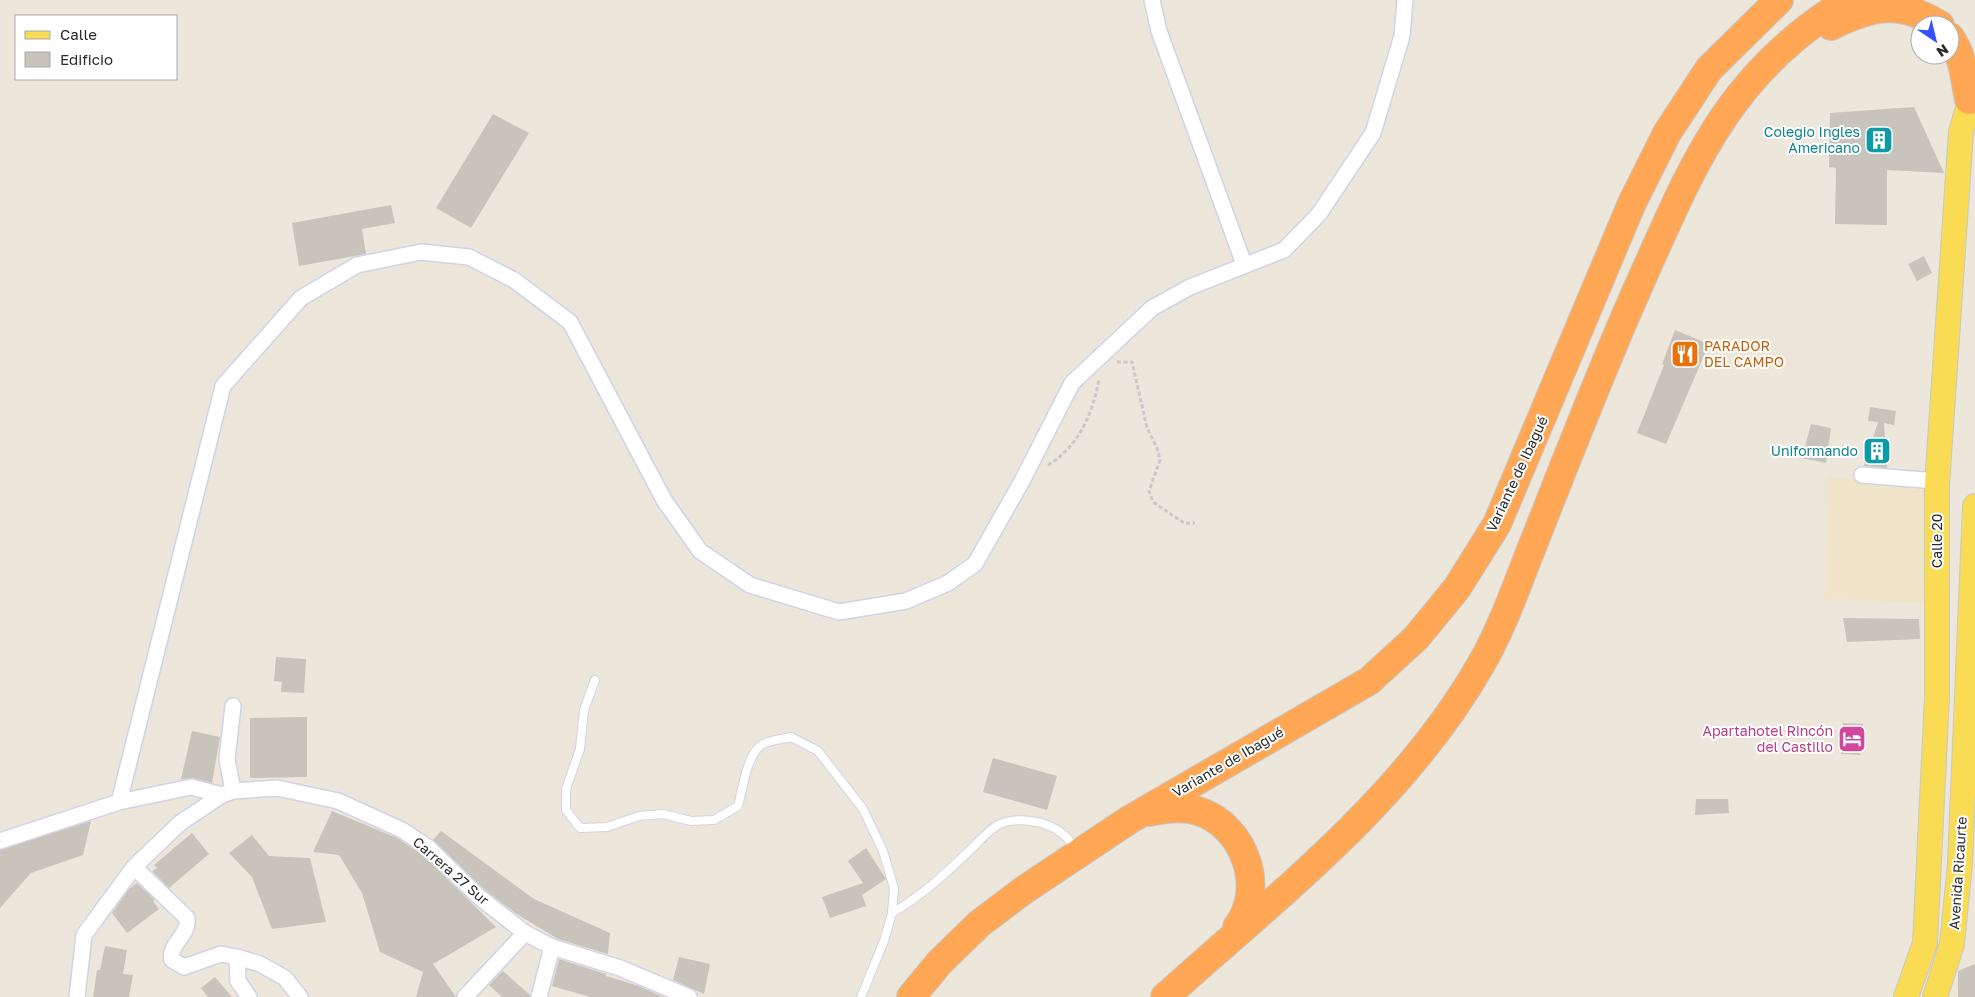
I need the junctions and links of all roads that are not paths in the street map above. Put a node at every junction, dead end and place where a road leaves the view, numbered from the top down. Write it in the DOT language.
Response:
graph roads {
  1 [pos="1152,0"];
  2 [pos="1405,0"];
  3 [pos="1779,0"];
  4 [pos="1849,0"];
  5 [pos="1925,15"];
  6 [pos="1776,54"];
  7 [pos="1960,60"];
  8 [pos="1972,92"];
  9 [pos="1244,264"];
  10 [pos="1862,475"];
  11 [pos="1937,481"];
  12 [pos="1975,506"];
  13 [pos="1972,678"];
  14 [pos="594,680"];
  15 [pos="234,706"];
  16 [pos="228,793"];
  17 [pos="119,802"];
  18 [pos="1129,820"];
  19 [pos="0,841"];
  20 [pos="1075,854"];
  21 [pos="134,868"];
  22 [pos="892,913"];
  23 [pos="525,933"];
  24 [pos="1226,942"];
  25 [pos="552,947"];
  26 [pos="237,957"];
  27 [pos="77,997"];
  28 [pos="249,997"];
  29 [pos="300,997"];
  30 [pos="465,997"];
  31 [pos="539,997"];
  32 [pos="689,997"];
  33 [pos="861,997"];
  34 [pos="911,997"];
  35 [pos="1165,997"];
  36 [pos="1906,997"];
  37 [pos="1934,997"];
  1 -- 9 [label="street"];
  2 -- 9 [label="street"];
  3 -- 18 [label="highway, Variante de Ibagué"];
  4 -- 6 [label="highway"];
  5 -- 6 [label="highway"];
  6 -- 24 [label="highway"];
  7 -- 8 [label="highway"];
  8 -- 11 [label="main road, Calle 20"];
  9 -- 17 [label="street"];
  10 -- 11 [label="street"];
  11 -- 36 [label="main road, Calle 20"];
  12 -- 13 [label="main road, Avenida Ricaurte"];
  13 -- 37 [label="main road, Avenida Ricaurte"];
  14 -- 22 [label="lane"];
  15 -- 16 [label="street"];
  16 -- 17 [label="street"];
  16 -- 21 [label="street, Carrera 27 Sur"];
  16 -- 23 [label="street, Carrera 27 Sur"];
  17 -- 19 [label="street"];
  18 -- 20 [label="highway, Variante de Ibagué"];
  18 -- 24 [label="highway"];
  20 -- 22 [label="lane"];
  20 -- 34 [label="highway, Variante de Ibagué"];
  21 -- 26 [label="street"];
  21 -- 27 [label="street, Carrera 27 Sur"];
  22 -- 33 [label="lane"];
  23 -- 25 [label="street, Carrera 27 Sur"];
  23 -- 30 [label="street"];
  24 -- 35 [label="highway"];
  25 -- 31 [label="street"];
  25 -- 32 [label="street, Carrera 27 Sur"];
  26 -- 28 [label="street"];
  26 -- 29 [label="street"];
}
